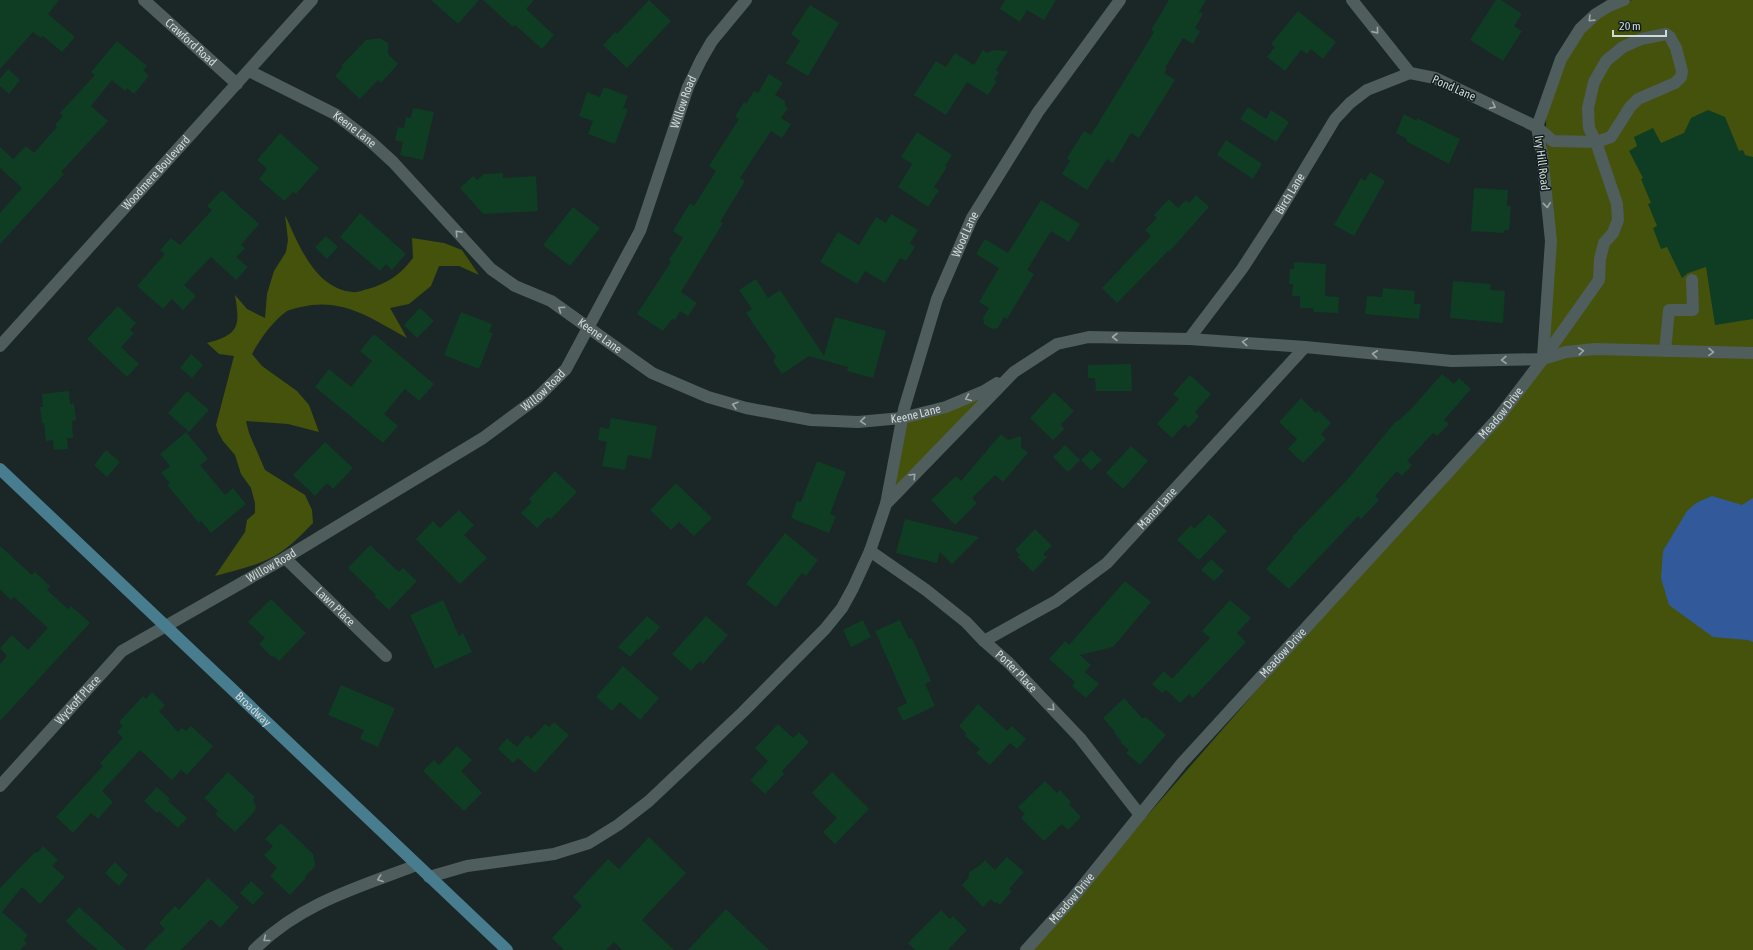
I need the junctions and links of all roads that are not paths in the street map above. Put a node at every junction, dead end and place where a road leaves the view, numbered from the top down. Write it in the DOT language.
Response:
graph roads {
  1 [pos="144,0"];
  2 [pos="312,0"];
  3 [pos="746,0"];
  4 [pos="1120,0"];
  5 [pos="1352,0"];
  6 [pos="1624,0"];
  7 [pos="249,71"];
  8 [pos="1410,73"];
  9 [pos="237,84"];
  10 [pos="1537,127"];
  11 [pos="1596,142"];
  12 [pos="1692,280"];
  13 [pos="588,329"];
  14 [pos="1189,339"];
  15 [pos="0,346"];
  16 [pos="1305,347"];
  17 [pos="1665,351"];
  18 [pos="1753,353"];
  19 [pos="1543,359"];
  20 [pos="1014,372"];
  21 [pos="902,418"];
  22 [pos="0,469"];
  23 [pos="886,504"];
  24 [pos="870,551"];
  25 [pos="285,558"];
  26 [pos="166,626"];
  27 [pos="984,641"];
  28 [pos="386,656"];
  29 [pos="0,786"];
  30 [pos="1140,815"];
  31 [pos="417,866"];
  32 [pos="429,877"];
  33 [pos="254,950"];
  34 [pos="507,950"];
  35 [pos="1026,950"];
  1 -- 9 [label="street, Crawford Road"];
  2 -- 7 [label="street, Woodmere Boulevard"];
  3 -- 13 [label="street, Willow Road"];
  4 -- 21 [label="street, Wood Lane"];
  5 -- 8 [label="street, one-way"];
  6 -- 10 [label="street, Ivy Hill Road, one-way"];
  7 -- 9 [label="street, Woodmere Boulevard"];
  13 -- 7 [label="street, Keene Lane, one-way"];
  8 -- 10 [label="street, Pond Lane, one-way"];
  8 -- 14 [label="street, Birch Lane"];
  9 -- 15 [label="street, Woodmere Boulevard"];
  10 -- 11 [label="street, Pond Lane"];
  10 -- 19 [label="street, Ivy Hill Road, one-way"];
  11 -- 11 [label="street, Meadow Drive"];
  11 -- 19 [label="street, Meadow Drive"];
  12 -- 17 [label="street"];
  21 -- 13 [label="street, Keene Lane, one-way"];
  13 -- 25 [label="street, Willow Road"];
  16 -- 14 [label="street, one-way"];
  14 -- 20 [label="street, one-way"];
  19 -- 16 [label="street, one-way"];
  16 -- 27 [label="street, Manor Lane"];
  17 -- 18 [label="street, one-way"];
  19 -- 17 [label="street, one-way"];
  19 -- 30 [label="street, Meadow Drive"];
  20 -- 21 [label="street, Keene Lane, one-way"];
  23 -- 20 [label="street, one-way"];
  21 -- 23 [label="street, Wood Lane"];
  22 -- 26 [label="main road, Broadway"];
  23 -- 24 [label="street, Wood Lane"];
  24 -- 27 [label="street, Porter Place"];
  24 -- 32 [label="street, Wood Lane"];
  25 -- 26 [label="street, Willow Road"];
  25 -- 28 [label="street, Lawn Place"];
  26 -- 29 [label="street, Wyckoff Place"];
  26 -- 31 [label="main road, Broadway"];
  27 -- 30 [label="street, Porter Place, one-way"];
  30 -- 35 [label="street, Meadow Drive"];
  31 -- 32 [label="main road, Broadway"];
  31 -- 33 [label="street, one-way"];
  32 -- 34 [label="main road, Broadway"];
}
